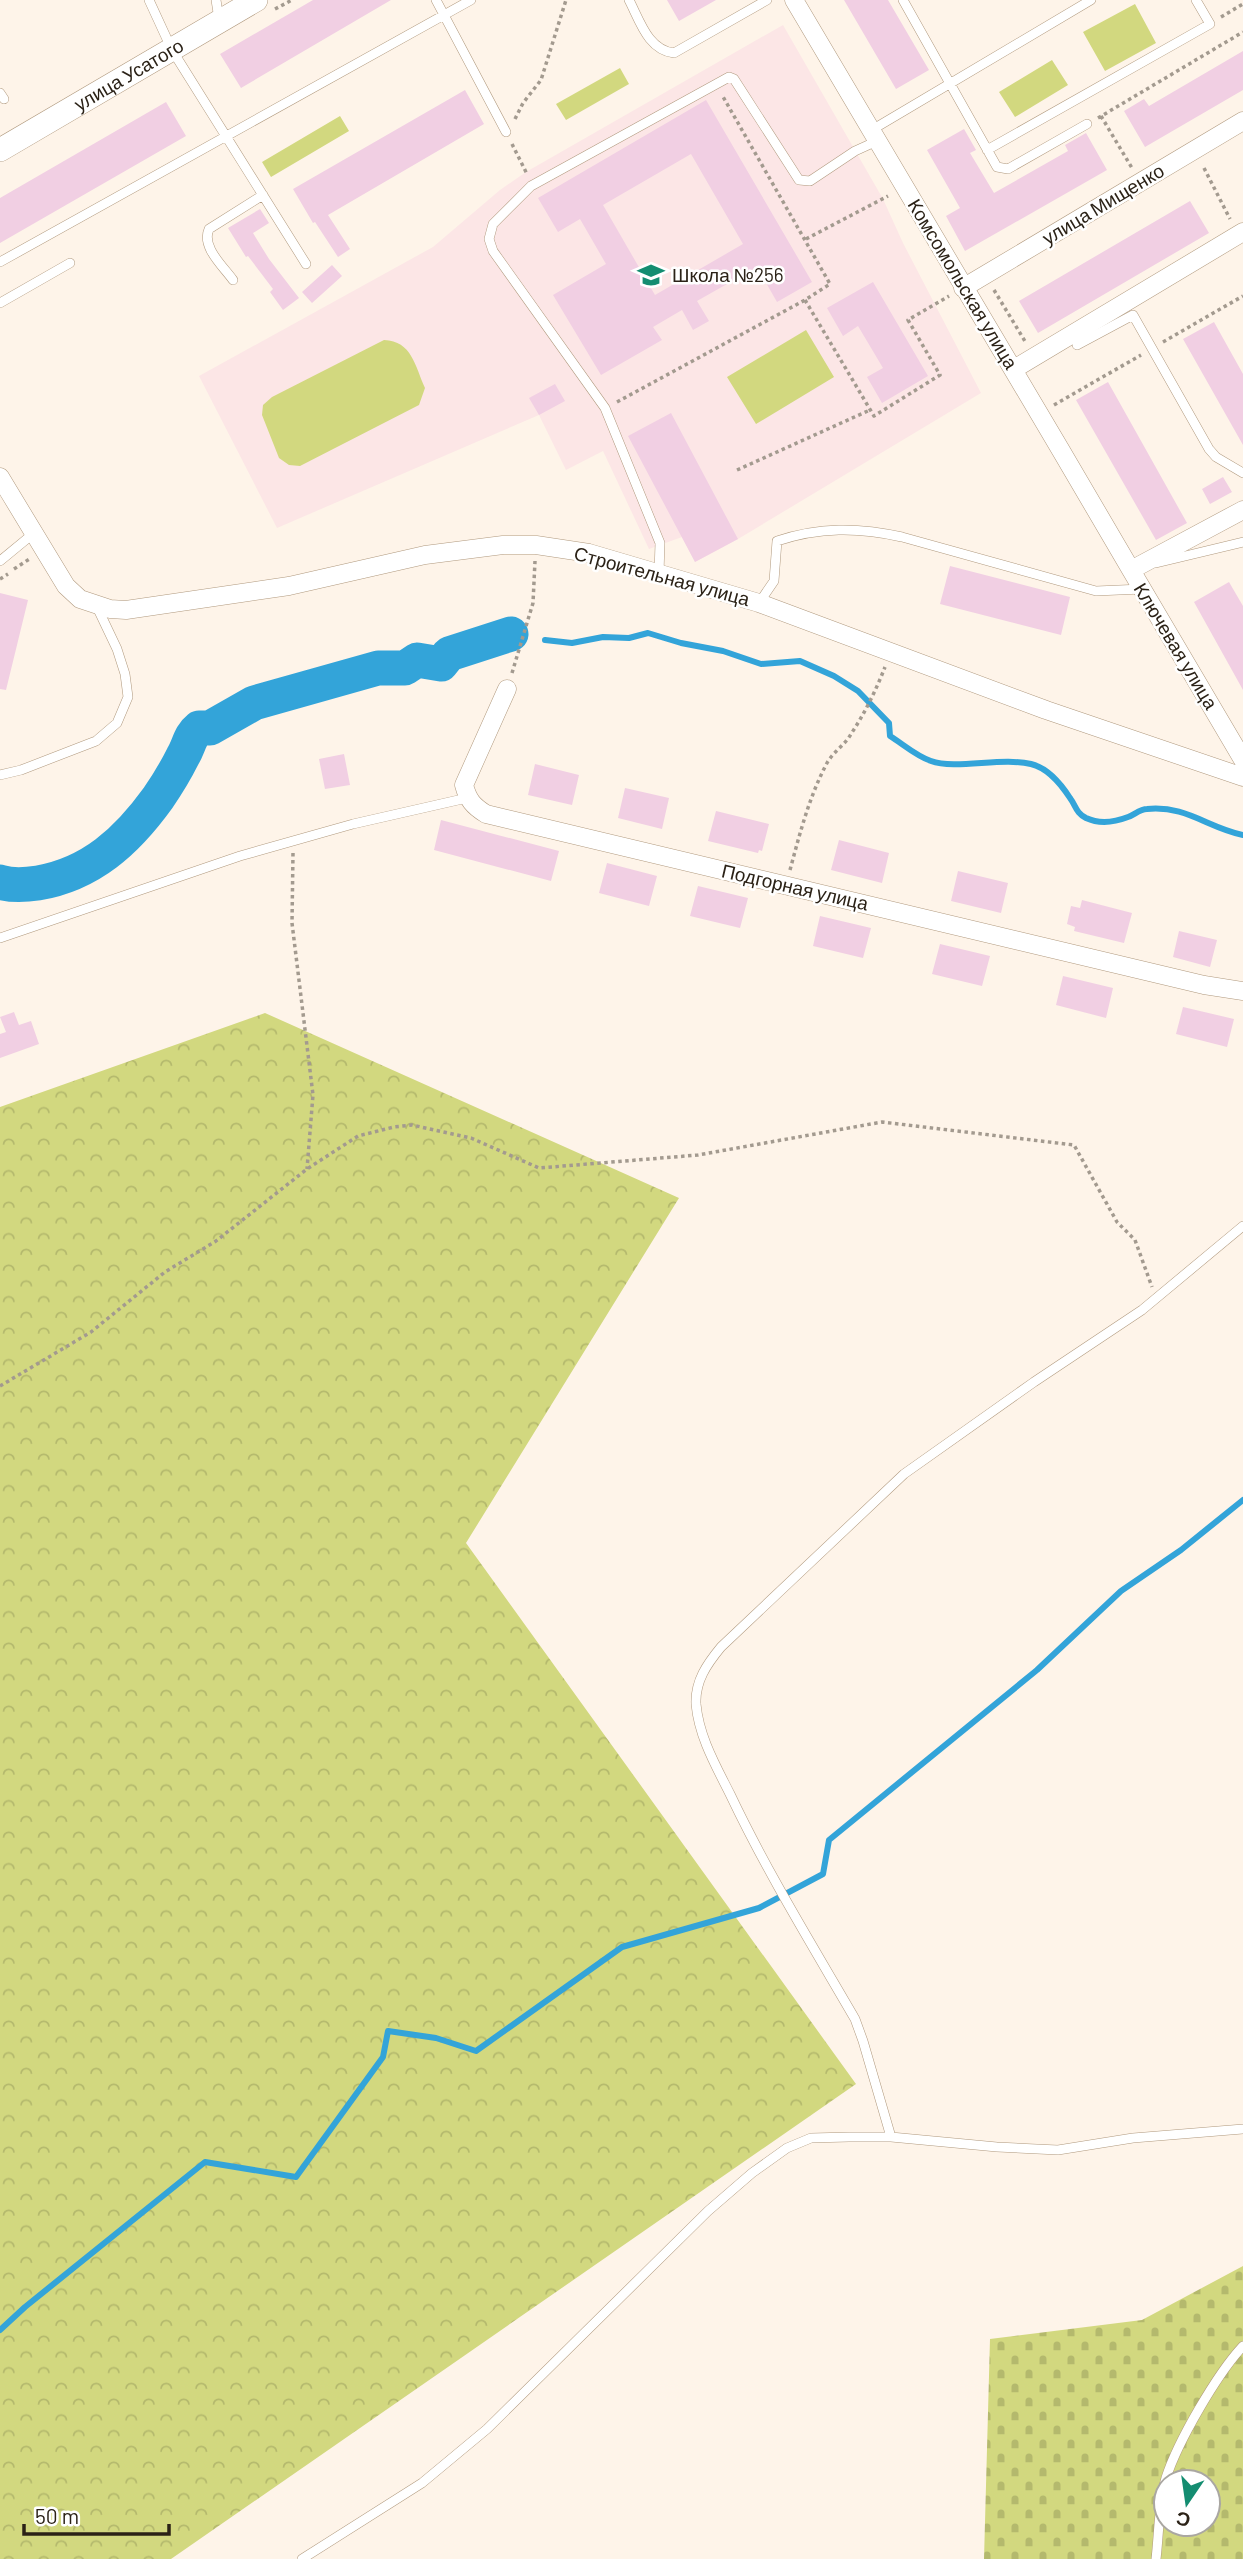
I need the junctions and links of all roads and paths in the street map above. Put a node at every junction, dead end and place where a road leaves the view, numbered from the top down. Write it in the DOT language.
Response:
graph roads {
  1 [pos="149,0"];
  2 [pos="256,0"];
  3 [pos="436,0"];
  4 [pos="471,0"];
  5 [pos="566,0"];
  6 [pos="629,0"];
  7 [pos="767,0"];
  8 [pos="794,0"];
  9 [pos="903,0"];
  10 [pos="1091,0"];
  11 [pos="1196,0"];
  12 [pos="1243,4"];
  13 [pos="218,11"];
  14 [pos="444,15"];
  15 [pos="1210,24"];
  16 [pos="1243,32"];
  17 [pos="172,50"];
  18 [pos="949,83"];
  19 [pos="716,84"];
  20 [pos="1101,116"];
  21 [pos="1243,121"];
  22 [pos="1087,124"];
  23 [pos="506,132"];
  24 [pos="227,135"];
  25 [pos="874,136"];
  26 [pos="0,150"];
  27 [pos="987,150"];
  28 [pos="1213,162"];
  29 [pos="1133,171"];
  30 [pos="531,186"];
  31 [pos="902,186"];
  32 [pos="263,195"];
  33 [pos="1241,236"];
  34 [pos="806,239"];
  35 [pos="0,262"];
  36 [pos="70,263"];
  37 [pos="306,264"];
  38 [pos="233,279"];
  39 [pos="963,288"];
  40 [pos="994,288"];
  41 [pos="805,300"];
  42 [pos="0,303"];
  43 [pos="1077,345"];
  44 [pos="1035,357"];
  45 [pos="1014,369"];
  46 [pos="605,408"];
  47 [pos="870,411"];
  48 [pos="737,470"];
  49 [pos="1243,473"];
  50 [pos="0,477"];
  51 [pos="1243,510"];
  52 [pos="34,533"];
  53 [pos="1243,542"];
  54 [pos="536,545"];
  55 [pos="0,561"];
  56 [pos="1130,569"];
  57 [pos="659,573"];
  58 [pos="1142,589"];
  59 [pos="759,603"];
  60 [pos="97,606"];
  61 [pos="516,657"];
  62 [pos="877,687"];
  63 [pos="506,689"];
  64 [pos="1243,760"];
  65 [pos="0,775"];
  66 [pos="1243,777"];
  67 [pos="467,798"];
  68 [pos="293,841"];
  69 [pos="786,885"];
  70 [pos="0,938"];
  71 [pos="1243,991"];
  72 [pos="307,1169"];
  73 [pos="1243,1226"];
  74 [pos="1156,1298"];
  75 [pos="0,1386"];
  76 [pos="1243,2129"];
  77 [pos="891,2137"];
  78 [pos="1243,2346"];
  79 [pos="302,2559"];
  80 [pos="1156,2559"];
  1 -- 17 [label="lane"];
  2 -- 13 [label="street, улица Усатого"];
  3 -- 14 [label="lane"];
  4 -- 14 [label="lane"];
  5 -- 23 [label="path"];
  6 -- 7 [label="lane"];
  8 -- 25 [label="street, Комсомольская улица"];
  9 -- 18 [label="lane"];
  10 -- 18 [label="lane"];
  11 -- 15 [label="lane"];
  12 -- 15 [label="path"];
  13 -- 17 [label="street, улица Усатого"];
  14 -- 23 [label="lane"];
  14 -- 24 [label="lane"];
  15 -- 27 [label="lane"];
  16 -- 20 [label="path"];
  17 -- 24 [label="lane"];
  17 -- 26 [label="street, улица Усатого"];
  18 -- 25 [label="lane"];
  18 -- 27 [label="lane"];
  19 -- 25 [label="lane"];
  19 -- 30 [label="lane"];
  19 -- 34 [label="path"];
  20 -- 22 [label="path"];
  20 -- 29 [label="path"];
  21 -- 39 [label="street, улица Мищенко"];
  22 -- 27 [label="lane"];
  23 -- 30 [label="path"];
  24 -- 32 [label="lane"];
  24 -- 35 [label="lane"];
  25 -- 31 [label="street, Комсомольская улица"];
  28 -- 33 [label="path"];
  30 -- 46 [label="lane"];
  31 -- 34 [label="path"];
  31 -- 39 [label="street, Комсомольская улица"];
  32 -- 37 [label="lane"];
  32 -- 38 [label="lane"];
  33 -- 44 [label="street"];
  34 -- 41 [label="path"];
  36 -- 42 [label="lane"];
  39 -- 45 [label="street, Комсомольская улица"];
  39 -- 47 [label="path"];
  40 -- 44 [label="path"];
  41 -- 46 [label="path"];
  41 -- 47 [label="path"];
  43 -- 49 [label="lane"];
  44 -- 45 [label="street"];
  45 -- 56 [label="street, Комсомольская улица"];
  46 -- 57 [label="lane"];
  47 -- 48 [label="path"];
  50 -- 52 [label="street, Строительная улица"];
  51 -- 56 [label="street, Ключевая улица"];
  52 -- 55 [label="lane"];
  52 -- 60 [label="street, Строительная улица"];
  53 -- 56 [label="lane"];
  54 -- 57 [label="street, Строительная улица"];
  54 -- 60 [label="street, Строительная улица"];
  54 -- 61 [label="path"];
  56 -- 58 [label="street, Ключевая улица"];
  57 -- 59 [label="street, Строительная улица"];
  58 -- 59 [label="lane"];
  58 -- 64 [label="street, Ключевая улица"];
  59 -- 66 [label="street, Строительная улица"];
  60 -- 65 [label="lane"];
  62 -- 69 [label="path"];
  63 -- 67 [label="street"];
  67 -- 68 [label="lane"];
  67 -- 69 [label="street, Подгорная улица"];
  68 -- 70 [label="lane"];
  68 -- 72 [label="path"];
  69 -- 71 [label="street, Подгорная улица"];
  72 -- 74 [label="path"];
  72 -- 75 [label="path"];
  73 -- 74 [label="lane"];
  74 -- 77 [label="lane"];
  76 -- 77 [label="lane"];
  77 -- 79 [label="lane"];
  78 -- 80 [label="lane"];
}
